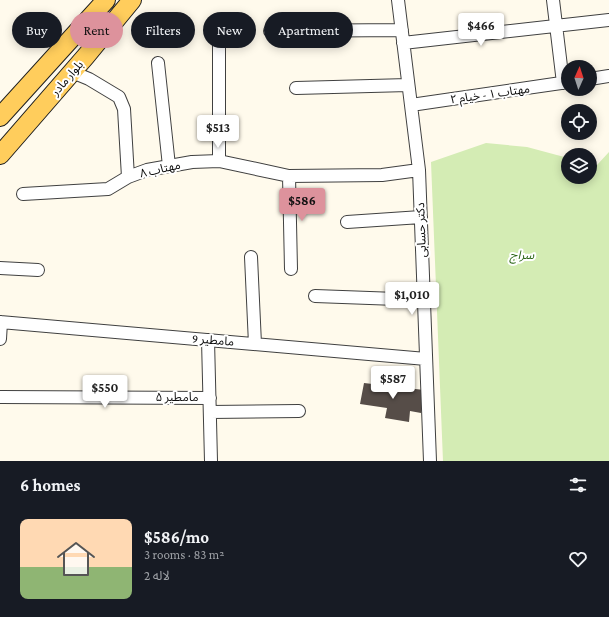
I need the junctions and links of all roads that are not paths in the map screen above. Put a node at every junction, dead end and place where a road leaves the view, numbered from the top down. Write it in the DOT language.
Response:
graph roads {
  1 [pos="106,0"];
  2 [pos="132,0"];
  3 [pos="398,0"];
  4 [pos="553,0"];
  5 [pos="609,20"];
  6 [pos="557,27"];
  7 [pos="353,30"];
  8 [pos="402,30"];
  9 [pos="403,43"];
  10 [pos="219,48"];
  11 [pos="562,60"];
  12 [pos="158,63"];
  13 [pos="72,72"];
  14 [pos="609,76"];
  15 [pos="597,78"];
  16 [pos="561,84"];
  17 [pos="408,85"];
  18 [pos="296,88"];
  19 [pos="411,105"];
  20 [pos="0,117"];
  21 [pos="0,155"];
  22 [pos="219,161"];
  23 [pos="169,166"];
  24 [pos="419,170"];
  25 [pos="289,176"];
  26 [pos="128,177"];
  27 [pos="23,194"];
  28 [pos="421,217"];
  29 [pos="347,222"];
  30 [pos="251,257"];
  31 [pos="0,268"];
  32 [pos="291,269"];
  33 [pos="38,270"];
  34 [pos="315,296"];
  35 [pos="424,300"];
  36 [pos="0,322"];
  37 [pos="0,339"];
  38 [pos="208,340"];
  39 [pos="255,344"];
  40 [pos="426,359"];
  41 [pos="0,396"];
  42 [pos="210,398"];
  43 [pos="299,411"];
  44 [pos="210,412"];
  45 [pos="211,461"];
  46 [pos="430,461"];
  1 -- 20 [label="main road, بلوار مادر"];
  2 -- 13 [label="main road, بلوار مادر"];
  3 -- 8 [label="street, دکتر حسابی"];
  4 -- 6 [label="street"];
  5 -- 6 [label="street"];
  6 -- 9 [label="street"];
  6 -- 11 [label="street"];
  7 -- 8 [label="street"];
  8 -- 9 [label="street, دکتر حسابی"];
  9 -- 17 [label="street, دکتر حسابی"];
  10 -- 22 [label="street"];
  12 -- 23 [label="street"];
  13 -- 21 [label="main road, بلوار مادر"];
  13 -- 26 [label="street"];
  14 -- 15 [label="street"];
  16 -- 19 [label="street, مهتاب ۱ - خیام ۲"];
  17 -- 18 [label="street"];
  17 -- 19 [label="street, دکتر حسابی"];
  19 -- 24 [label="street, دکتر حسابی"];
  22 -- 23 [label="street, مهتاب ۸"];
  22 -- 25 [label="street, مهتاب ۸"];
  23 -- 26 [label="street, مهتاب ۸"];
  24 -- 25 [label="street, مهتاب ۸"];
  24 -- 28 [label="street, دکتر حسابی"];
  25 -- 32 [label="street"];
  26 -- 27 [label="street, مهتاب ۸"];
  28 -- 29 [label="street"];
  28 -- 35 [label="street, دکتر حسابی"];
  30 -- 39 [label="street"];
  31 -- 33 [label="street"];
  34 -- 35 [label="street"];
  35 -- 40 [label="street, دکتر حسابی"];
  36 -- 37 [label="street"];
  36 -- 38 [label="street, مامطیر 9"];
  38 -- 39 [label="street, مامطیر 9"];
  38 -- 42 [label="street"];
  39 -- 40 [label="street, مامطیر 9"];
  40 -- 46 [label="street, دکتر حسابی"];
  41 -- 42 [label="street, مامطیر ۵"];
  42 -- 44 [label="street"];
  43 -- 44 [label="street"];
  44 -- 45 [label="street"];
}
